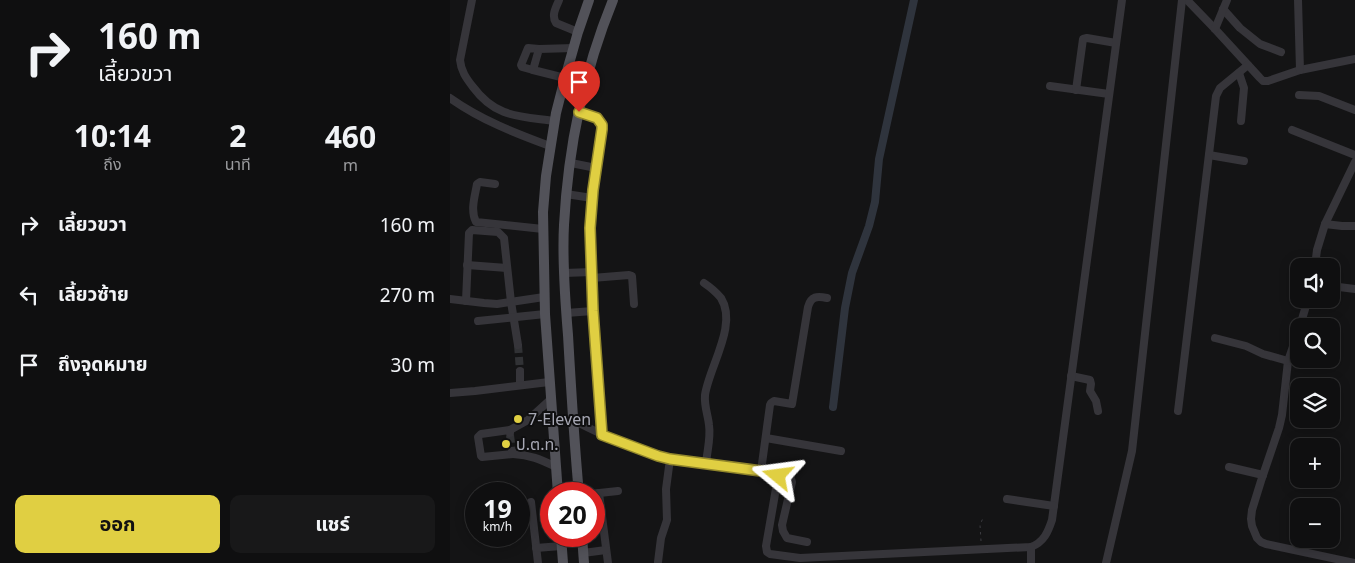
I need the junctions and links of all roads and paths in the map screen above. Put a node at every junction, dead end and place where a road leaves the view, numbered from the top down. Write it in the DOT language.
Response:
graph roads {
  1 [pos="472,0"];
  2 [pos="559,0"];
  3 [pos="589,0"];
  4 [pos="613,0"];
  5 [pos="1122,0"];
  6 [pos="1182,0"];
  7 [pos="1187,0"];
  8 [pos="1227,0"];
  9 [pos="1298,0"];
  10 [pos="1223,10"];
  11 [pos="1215,29"];
  12 [pos="578,32"];
  13 [pos="1116,43"];
  14 [pos="539,48"];
  15 [pos="574,48"];
  16 [pos="1281,52"];
  17 [pos="1355,59"];
  18 [pos="1248,65"];
  19 [pos="533,70"];
  20 [pos="1300,70"];
  21 [pos="1239,73"];
  22 [pos="565,78"];
  23 [pos="1050,86"];
  24 [pos="1076,90"];
  25 [pos="1109,94"];
  26 [pos="1299,95"];
  27 [pos="450,98"];
  28 [pos="1355,110"];
  29 [pos="579,112"];
  30 [pos="555,121"];
  31 [pos="1241,121"];
  32 [pos="1292,130"];
  33 [pos="550,146"];
  34 [pos="1209,155"];
  35 [pos="1355,155"];
  36 [pos="1244,161"];
  37 [pos="1355,162"];
  38 [pos="571,163"];
  39 [pos="596,168"];
  40 [pos="495,184"];
  41 [pos="566,194"];
  42 [pos="592,198"];
  43 [pos="1325,224"];
  44 [pos="1355,226"];
  45 [pos="543,229"];
  46 [pos="1316,258"];
  47 [pos="467,266"];
  48 [pos="508,268"];
  49 [pos="564,273"];
  50 [pos="592,275"];
  51 [pos="704,283"];
  52 [pos="1340,287"];
  53 [pos="1355,288"];
  54 [pos="544,296"];
  55 [pos="827,298"];
  56 [pos="450,299"];
  57 [pos="466,301"];
  58 [pos="511,302"];
  59 [pos="634,304"];
  60 [pos="593,311"];
  61 [pos="566,313"];
  62 [pos="545,314"];
  63 [pos="514,316"];
  64 [pos="478,321"];
  65 [pos="1215,338"];
  66 [pos="518,345"];
  67 [pos="1290,355"];
  68 [pos="1288,361"];
  69 [pos="520,371"];
  70 [pos="1071,376"];
  71 [pos="549,382"];
  72 [pos="520,385"];
  73 [pos="450,392"];
  74 [pos="550,400"];
  75 [pos="1098,411"];
  76 [pos="1178,411"];
  77 [pos="573,420"];
  78 [pos="602,435"];
  79 [pos="766,438"];
  80 [pos="841,451"];
  81 [pos="670,459"];
  82 [pos="706,464"];
  83 [pos="556,467"];
  84 [pos="1229,467"];
  85 [pos="760,471"];
  86 [pos="778,475"];
  87 [pos="1263,475"];
  88 [pos="557,482"];
  89 [pos="577,482"];
  90 [pos="618,491"];
  91 [pos="605,492"];
  92 [pos="1007,499"];
  93 [pos="532,502"];
  94 [pos="1054,506"];
  95 [pos="983,518"];
  96 [pos="605,541"];
  97 [pos="807,542"];
  98 [pos="540,547"];
  99 [pos="562,547"];
  100 [pos="1031,547"];
  101 [pos="536,548"];
  102 [pos="981,549"];
  103 [pos="606,550"];
  104 [pos="890,553"];
  105 [pos="584,558"];
  106 [pos="1328,560"];
  107 [pos="799,561"];
  108 [pos="658,562"];
  109 [pos="538,563"];
  110 [pos="563,563"];
  111 [pos="608,563"];
  112 [pos="890,563"];
  113 [pos="1031,563"];
  114 [pos="1106,563"];
  115 [pos="1355,563"];
  1 -- 30 [label="street"];
  2 -- 12 [label="street"];
  3 -- 12 [label="main road"];
  4 -- 29 [label="main road"];
  5 -- 13 [label="street"];
  6 -- 114 [label="street"];
  7 -- 11 [label="street"];
  8 -- 10 [label="street"];
  9 -- 20 [label="street"];
  10 -- 11 [label="street"];
  10 -- 16 [label="street"];
  11 -- 18 [label="street"];
  12 -- 15 [label="main road"];
  13 -- 24 [label="street"];
  13 -- 25 [label="street"];
  14 -- 15 [label="street"];
  14 -- 19 [label="street"];
  14 -- 19 [label="street"];
  15 -- 22 [label="main road"];
  17 -- 20 [label="street"];
  18 -- 20 [label="street"];
  18 -- 21 [label="street"];
  19 -- 22 [label="street"];
  21 -- 31 [label="street"];
  21 -- 34 [label="street"];
  22 -- 30 [label="main road"];
  23 -- 24 [label="street"];
  24 -- 25 [label="street"];
  25 -- 70 [label="street"];
  26 -- 28 [label="street"];
  27 -- 33 [label="street"];
  29 -- 38 [label="main road"];
  29 -- 39 [label="street"];
  30 -- 33 [label="main road"];
  32 -- 35 [label="street"];
  33 -- 45 [label="main road"];
  34 -- 36 [label="street"];
  34 -- 76 [label="street"];
  37 -- 43 [label="street"];
  38 -- 39 [label="street"];
  38 -- 41 [label="main road"];
  39 -- 42 [label="street"];
  40 -- 45 [label="street"];
  41 -- 42 [label="street"];
  41 -- 49 [label="main road"];
  42 -- 50 [label="street"];
  43 -- 44 [label="street"];
  43 -- 46 [label="street"];
  45 -- 54 [label="main road"];
  47 -- 48 [label="street"];
  47 -- 48 [label="street"];
  47 -- 57 [label="street"];
  48 -- 58 [label="street"];
  49 -- 50 [label="street"];
  49 -- 61 [label="main road"];
  50 -- 59 [label="street"];
  50 -- 60 [label="street"];
  51 -- 82 [label="street"];
  52 -- 53 [label="street"];
  54 -- 58 [label="street"];
  54 -- 62 [label="main road"];
  55 -- 79 [label="street"];
  56 -- 57 [label="street"];
  57 -- 58 [label="street"];
  58 -- 63 [label="street"];
  60 -- 61 [label="street"];
  60 -- 78 [label="street"];
  61 -- 77 [label="main road"];
  62 -- 63 [label="street"];
  62 -- 71 [label="main road"];
  63 -- 64 [label="street"];
  63 -- 66 [label="street"];
  65 -- 68 [label="street"];
  67 -- 68 [label="street"];
  68 -- 87 [label="street"];
  69 -- 72 [label="street"];
  70 -- 75 [label="street"];
  70 -- 94 [label="street"];
  71 -- 72 [label="street"];
  71 -- 74 [label="main road"];
  72 -- 73 [label="street"];
  74 -- 83 [label="main road"];
  74 -- 83 [label="street"];
  77 -- 78 [label="street"];
  77 -- 89 [label="main road"];
  78 -- 81 [label="street"];
  79 -- 80 [label="street"];
  79 -- 85 [label="street"];
  81 -- 82 [label="street"];
  81 -- 108 [label="street"];
  82 -- 85 [label="street"];
  83 -- 88 [label="main road"];
  84 -- 87 [label="street"];
  85 -- 86 [label="street"];
  86 -- 97 [label="street"];
  86 -- 107 [label="street"];
  87 -- 106 [label="street"];
  90 -- 91 [label="street"];
  92 -- 94 [label="street"];
  93 -- 101 [label="street"];
  94 -- 100 [label="street"];
  95 -- 102 [label="path"];
  96 -- 103 [label="street"];
  98 -- 101 [label="street"];
  99 -- 110 [label="main road"];
  100 -- 102 [label="street"];
  100 -- 113 [label="street"];
  101 -- 109 [label="street"];
  102 -- 104 [label="street"];
  103 -- 105 [label="street"];
  103 -- 111 [label="street"];
  104 -- 107 [label="street"];
  104 -- 112 [label="street"];
  106 -- 115 [label="street"];
}
